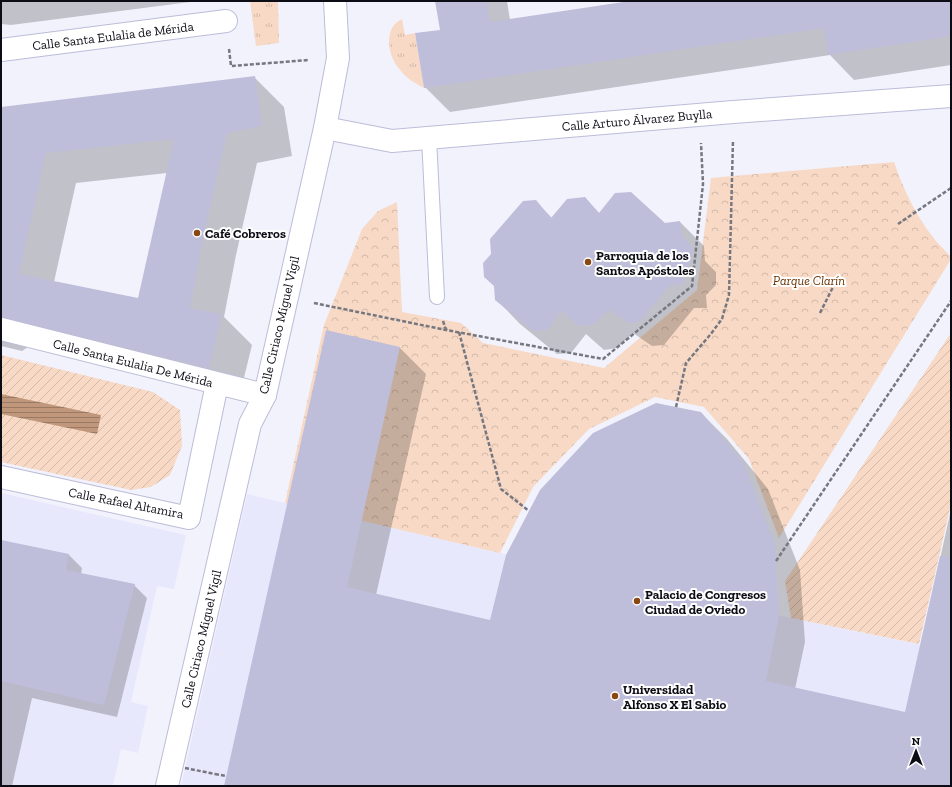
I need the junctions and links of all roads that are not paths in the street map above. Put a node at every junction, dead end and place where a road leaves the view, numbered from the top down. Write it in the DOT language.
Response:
graph roads {
  1 [pos="335,1"];
  2 [pos="226,21"];
  3 [pos="1,50"];
  4 [pos="951,96"];
  5 [pos="325,128"];
  6 [pos="429,138"];
  7 [pos="437,297"];
  8 [pos="1,329"];
  9 [pos="217,384"];
  10 [pos="265,395"];
  11 [pos="1,477"];
  12 [pos="167,786"];
  1 -- 5 [label="street, Calle Ciriaco Miguel Vigil"];
  2 -- 3 [label="street, Calle Santa Eulalia de Mérida"];
  4 -- 6 [label="street, Calle Arturo Álvarez Buylla"];
  5 -- 6 [label="street, Calle Arturo Álvarez Buylla"];
  5 -- 10 [label="street, Calle Ciriaco Miguel Vigil"];
  6 -- 7 [label="lane"];
  8 -- 9 [label="street, Calle Santa Eulalia De Mérida"];
  9 -- 10 [label="street, Calle Santa Eulalia De Mérida"];
  9 -- 11 [label="street, Calle Rafael Altamira"];
  10 -- 12 [label="street, Calle Ciriaco Miguel Vigil"];
}
